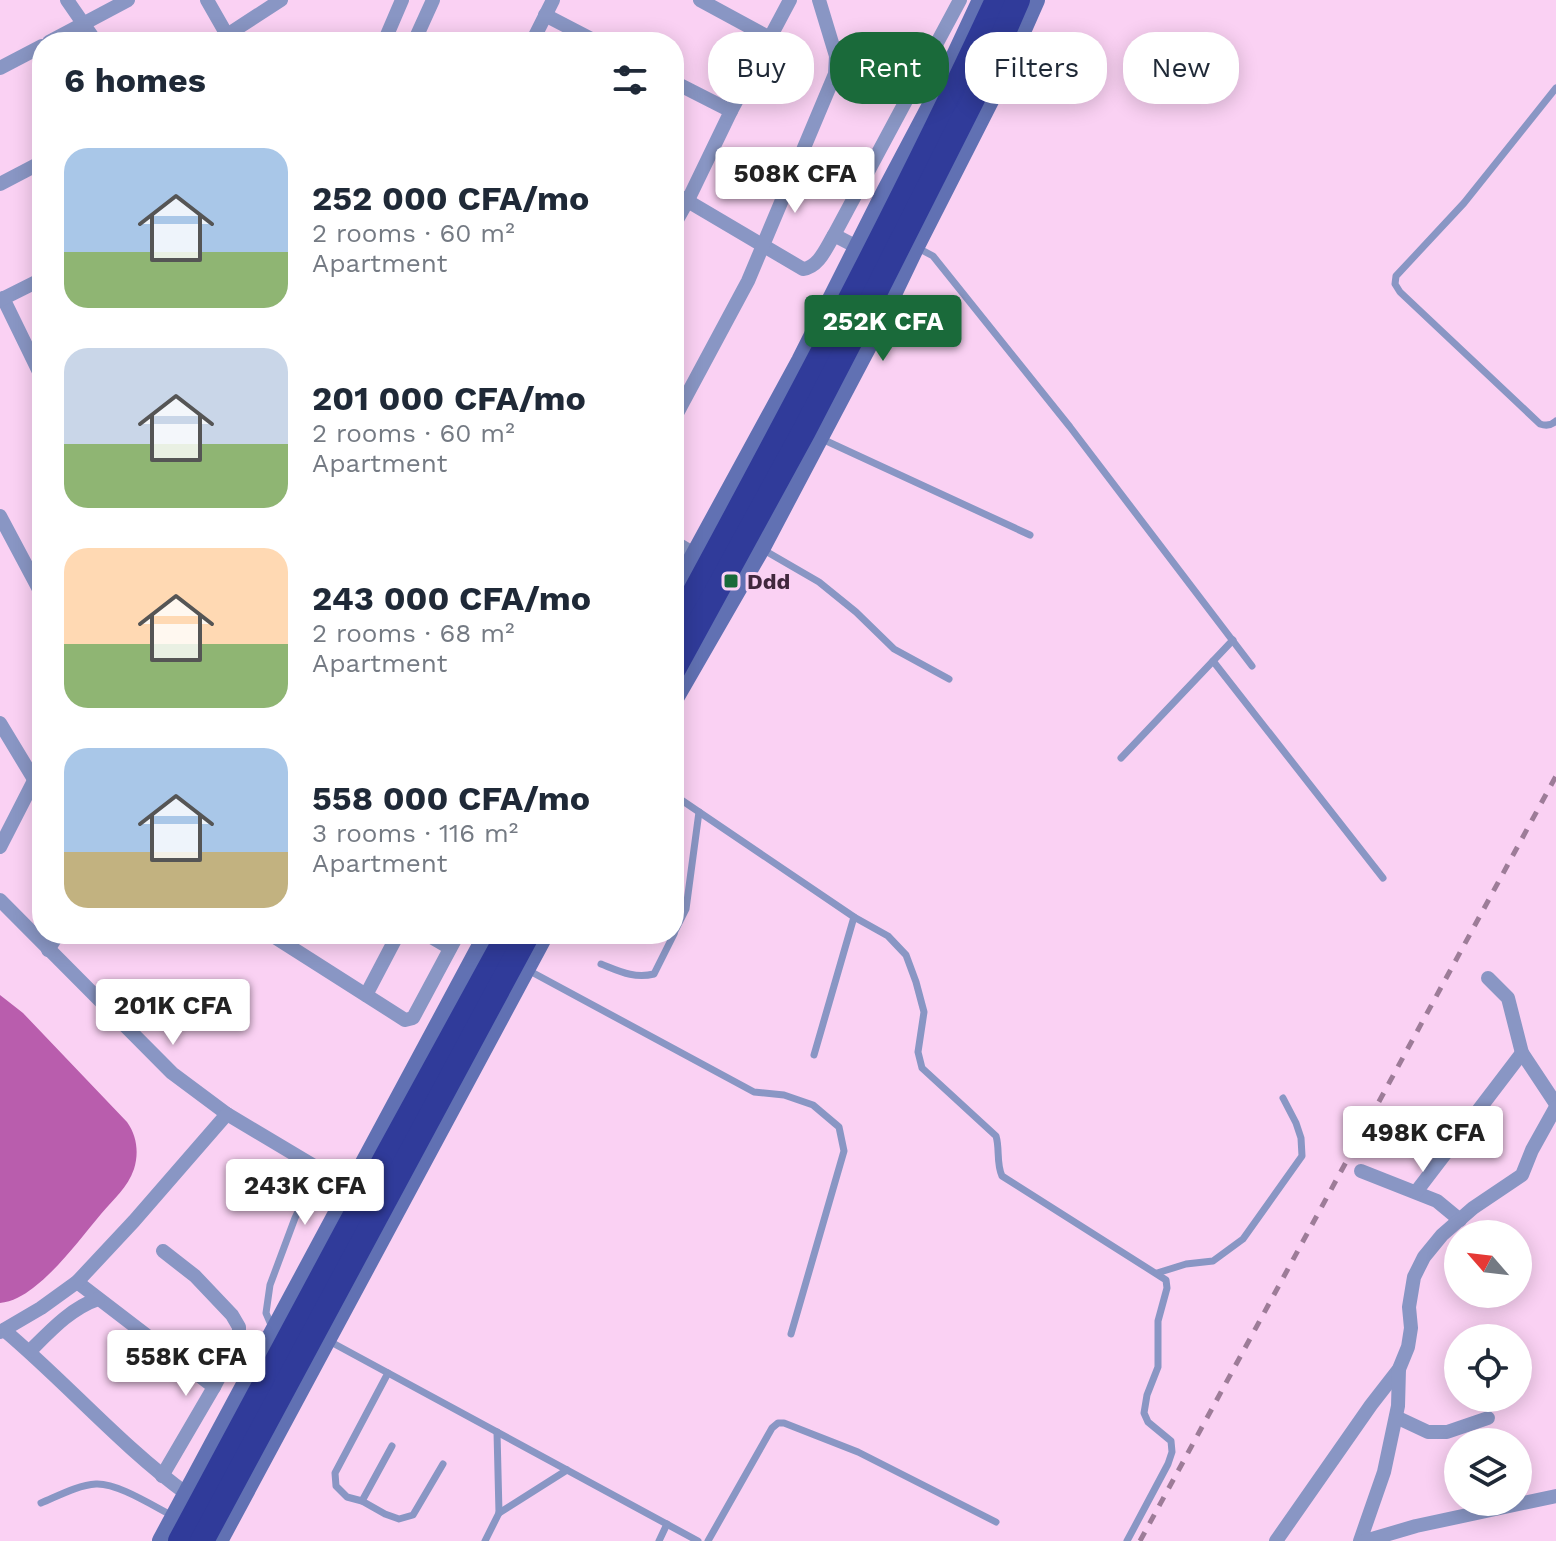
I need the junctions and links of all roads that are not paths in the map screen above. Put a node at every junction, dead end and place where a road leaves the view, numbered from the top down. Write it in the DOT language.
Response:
graph roads {
  1 [pos="67,0"];
  2 [pos="128,0"];
  3 [pos="207,0"];
  4 [pos="281,0"];
  5 [pos="402,0"];
  6 [pos="433,0"];
  7 [pos="553,0"];
  8 [pos="700,0"];
  9 [pos="790,0"];
  10 [pos="819,0"];
  11 [pos="960,0"];
  12 [pos="982,0"];
  13 [pos="997,0"];
  14 [pos="1018,0"];
  15 [pos="1035,0"];
  16 [pos="545,15"];
  17 [pos="84,24"];
  18 [pos="68,32"];
  19 [pos="89,32"];
  20 [pos="226,32"];
  21 [pos="237,32"];
  22 [pos="392,32"];
  23 [pos="419,32"];
  24 [pos="537,32"];
  25 [pos="578,32"];
  26 [pos="759,32"];
  27 [pos="773,32"];
  28 [pos="1008,32"];
  29 [pos="1017,32"];
  30 [pos="32,51"];
  31 [pos="0,68"];
  32 [pos="684,87"];
  33 [pos="1556,88"];
  34 [pos="735,104"];
  35 [pos="979,104"];
  36 [pos="731,111"];
  37 [pos="32,167"];
  38 [pos="0,184"];
  39 [pos="684,198"];
  40 [pos="688,200"];
  41 [pos="684,207"];
  42 [pos="834,235"];
  43 [pos="762,244"];
  44 [pos="908,244"];
  45 [pos="857,247"];
  46 [pos="32,284"];
  47 [pos="2,299"];
  48 [pos="32,358"];
  49 [pos="807,364"];
  50 [pos="684,400"];
  51 [pos="1556,421"];
  52 [pos="812,434"];
  53 [pos="0,516"];
  54 [pos="1030,535"];
  55 [pos="761,547"];
  56 [pos="684,548"];
  57 [pos="703,559"];
  58 [pos="32,576"];
  59 [pos="684,582"];
  60 [pos="684,606"];
  61 [pos="1233,640"];
  62 [pos="684,652"];
  63 [pos="1213,661"];
  64 [pos="1252,666"];
  65 [pos="949,679"];
  66 [pos="684,681"];
  67 [pos="0,723"];
  68 [pos="1121,758"];
  69 [pos="32,776"];
  70 [pos="32,787"];
  71 [pos="684,802"];
  72 [pos="699,812"];
  73 [pos="0,847"];
  74 [pos="1383,878"];
  75 [pos="0,900"];
  76 [pos="684,913"];
  77 [pos="854,917"];
  78 [pos="32,933"];
  79 [pos="42,944"];
  80 [pos="52,944"];
  81 [pos="286,944"];
  82 [pos="393,944"];
  83 [pos="443,944"];
  84 [pos="452,944"];
  85 [pos="483,944"];
  86 [pos="502,944"];
  87 [pos="525,944"];
  88 [pos="536,944"];
  89 [pos="669,944"];
  90 [pos="450,948"];
  91 [pos="48,950"];
  92 [pos="601,964"];
  93 [pos="519,965"];
  94 [pos="1488,978"];
  95 [pos="366,995"];
  96 [pos="1522,1053"];
  97 [pos="814,1055"];
  98 [pos="1283,1098"];
  99 [pos="1556,1106"];
  100 [pos="227,1114"];
  101 [pos="379,1154"];
  102 [pos="318,1169"];
  103 [pos="1361,1171"];
  104 [pos="351,1188"];
  105 [pos="1416,1192"];
  106 [pos="1460,1220"];
  107 [pos="1444,1233"];
  108 [pos="163,1251"];
  109 [pos="1157,1273"];
  110 [pos="77,1282"];
  111 [pos="98,1299"];
  112 [pos="2,1331"];
  113 [pos="274,1333"];
  114 [pos="791,1334"];
  115 [pos="320,1336"];
  116 [pos="30,1351"];
  117 [pos="1399,1369"];
  118 [pos="388,1373"];
  119 [pos="214,1387"];
  120 [pos="1396,1417"];
  121 [pos="1488,1418"];
  122 [pos="497,1432"];
  123 [pos="392,1446"];
  124 [pos="443,1464"];
  125 [pos="567,1470"];
  126 [pos="162,1476"];
  127 [pos="187,1494"];
  128 [pos="1556,1496"];
  129 [pos="362,1501"];
  130 [pos="41,1503"];
  131 [pos="499,1513"];
  132 [pos="996,1522"];
  133 [pos="667,1524"];
  134 [pos="177,1529"];
  135 [pos="162,1541"];
  136 [pos="202,1541"];
  137 [pos="218,1541"];
  138 [pos="485,1541"];
  139 [pos="659,1541"];
  140 [pos="698,1541"];
  141 [pos="708,1541"];
  142 [pos="1127,1541"];
  143 [pos="1276,1541"];
  144 [pos="1362,1541"];
  1 -- 17 [label="street"];
  2 -- 17 [label="street"];
  3 -- 20 [label="street"];
  4 -- 21 [label="street"];
  5 -- 22 [label="street"];
  6 -- 23 [label="street"];
  7 -- 16 [label="street"];
  8 -- 26 [label="street"];
  9 -- 27 [label="street"];
  10 -- 43 [label="street"];
  11 -- 42 [label="street"];
  12 -- 45 [label="street"];
  13 -- 49 [label="highway"];
  14 -- 28 [label="highway"];
  15 -- 29 [label="street"];
  16 -- 24 [label="street"];
  16 -- 25 [label="street"];
  17 -- 18 [label="street"];
  17 -- 19 [label="street"];
  30 -- 31 [label="street"];
  32 -- 36 [label="street"];
  33 -- 51 [label="lane"];
  34 -- 36 [label="street"];
  35 -- 44 [label="highway"];
  36 -- 40 [label="street"];
  37 -- 38 [label="street"];
  39 -- 40 [label="street"];
  40 -- 41 [label="street"];
  40 -- 43 [label="street"];
  42 -- 43 [label="street"];
  42 -- 45 [label="street"];
  43 -- 50 [label="street"];
  44 -- 52 [label="highway"];
  44 -- 61 [label="lane"];
  45 -- 49 [label="street"];
  46 -- 47 [label="street"];
  47 -- 48 [label="street"];
  49 -- 57 [label="highway"];
  52 -- 54 [label="lane"];
  52 -- 55 [label="street"];
  52 -- 62 [label="highway"];
  53 -- 58 [label="street"];
  55 -- 65 [label="lane"];
  55 -- 66 [label="street"];
  56 -- 57 [label="street"];
  57 -- 59 [label="street"];
  57 -- 60 [label="highway"];
  61 -- 63 [label="lane"];
  61 -- 64 [label="lane"];
  63 -- 68 [label="lane"];
  63 -- 74 [label="lane"];
  67 -- 69 [label="street"];
  70 -- 73 [label="street"];
  71 -- 72 [label="lane"];
  72 -- 76 [label="lane"];
  72 -- 77 [label="lane"];
  75 -- 78 [label="street"];
  77 -- 97 [label="lane"];
  77 -- 109 [label="lane"];
  79 -- 91 [label="street"];
  80 -- 91 [label="street"];
  81 -- 95 [label="street"];
  82 -- 95 [label="street"];
  83 -- 90 [label="street"];
  84 -- 90 [label="street"];
  85 -- 101 [label="street"];
  86 -- 101 [label="highway"];
  87 -- 93 [label="highway"];
  88 -- 93 [label="street"];
  89 -- 92 [label="lane"];
  90 -- 95 [label="street"];
  91 -- 100 [label="street"];
  93 -- 114 [label="lane"];
  93 -- 115 [label="highway"];
  94 -- 96 [label="street"];
  96 -- 99 [label="street"];
  96 -- 105 [label="street"];
  98 -- 109 [label="lane"];
  99 -- 106 [label="street"];
  100 -- 102 [label="street"];
  100 -- 110 [label="street"];
  101 -- 104 [label="street"];
  101 -- 134 [label="highway"];
  102 -- 104 [label="street"];
  102 -- 113 [label="lane"];
  103 -- 105 [label="street"];
  104 -- 113 [label="street"];
  105 -- 106 [label="street"];
  107 -- 117 [label="street"];
  108 -- 119 [label="street"];
  109 -- 142 [label="lane"];
  110 -- 111 [label="street"];
  110 -- 112 [label="street"];
  111 -- 116 [label="street"];
  111 -- 119 [label="street"];
  112 -- 116 [label="street"];
  113 -- 127 [label="street"];
  115 -- 118 [label="lane"];
  115 -- 136 [label="highway"];
  115 -- 137 [label="street"];
  116 -- 126 [label="street"];
  117 -- 120 [label="street"];
  117 -- 143 [label="street"];
  118 -- 122 [label="lane"];
  118 -- 129 [label="lane"];
  119 -- 126 [label="street"];
  120 -- 121 [label="street"];
  120 -- 144 [label="street"];
  122 -- 125 [label="lane"];
  122 -- 131 [label="lane"];
  123 -- 129 [label="lane"];
  124 -- 129 [label="lane"];
  125 -- 131 [label="lane"];
  125 -- 133 [label="lane"];
  126 -- 127 [label="street"];
  127 -- 134 [label="street"];
  128 -- 144 [label="street"];
  130 -- 134 [label="lane"];
  131 -- 138 [label="lane"];
  132 -- 141 [label="lane"];
  133 -- 139 [label="lane"];
  133 -- 140 [label="lane"];
  134 -- 135 [label="street"];
}
